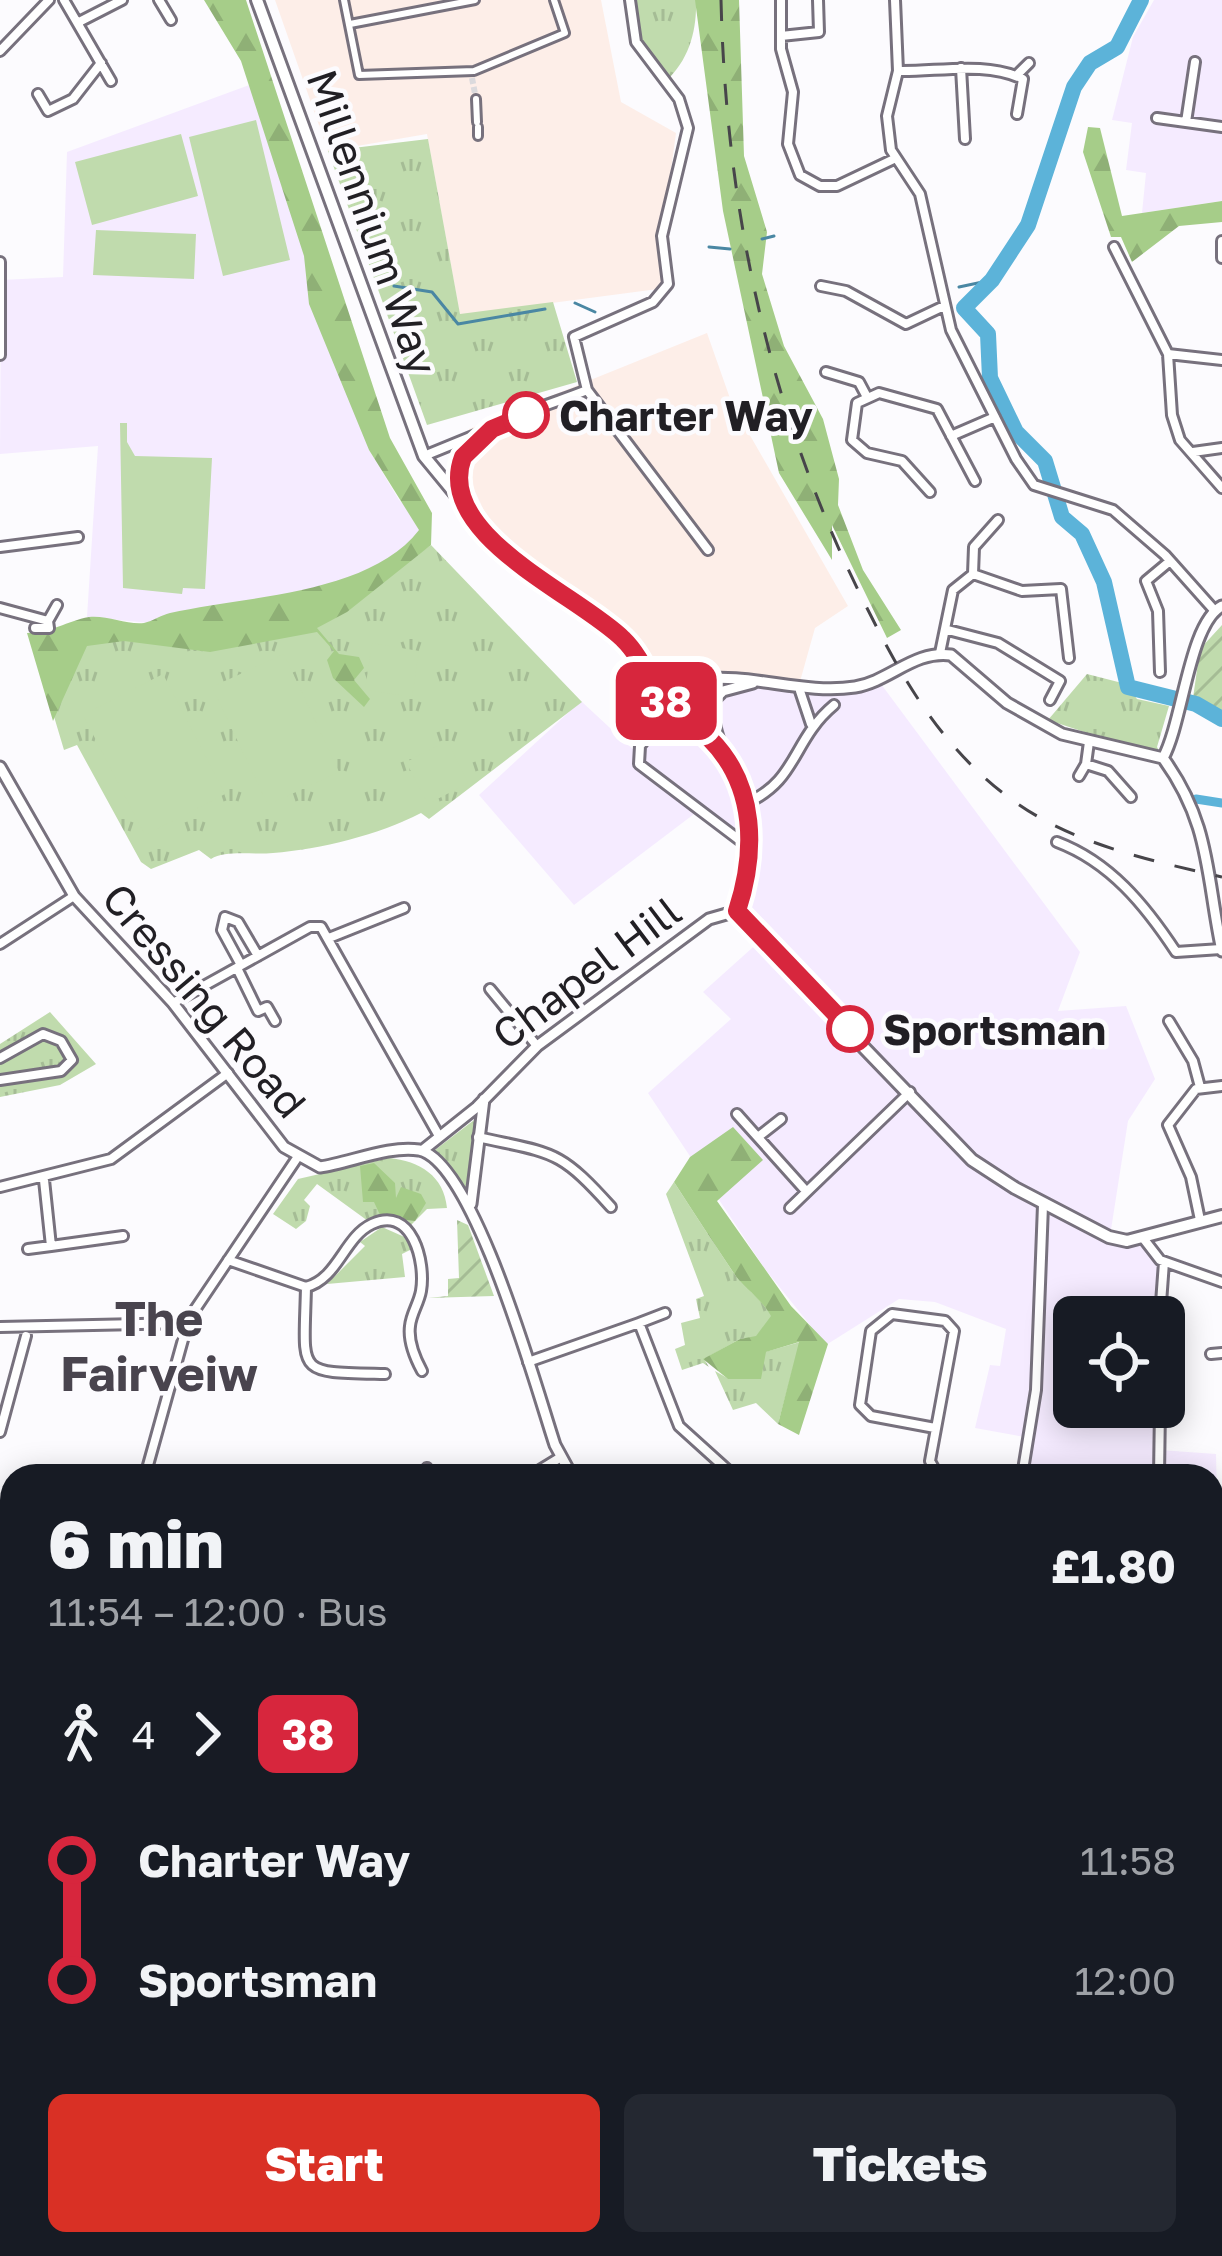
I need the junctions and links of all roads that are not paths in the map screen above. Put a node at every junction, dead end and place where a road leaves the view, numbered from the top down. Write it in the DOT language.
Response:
graph roads {
  1 [pos="49,0"];
  2 [pos="64,0"];
  3 [pos="122,0"];
  4 [pos="159,0"];
  5 [pos="344,0"];
  6 [pos="475,0"];
  7 [pos="554,0"];
  8 [pos="630,0"];
  9 [pos="781,0"];
  10 [pos="818,0"];
  11 [pos="895,0"];
  12 [pos="260,3"];
  13 [pos="171,20"];
  14 [pos="79,22"];
  15 [pos="350,24"];
  16 [pos="781,36"];
  17 [pos="0,51"];
  18 [pos="1195,62"];
  19 [pos="101,63"];
  20 [pos="1029,63"];
  21 [pos="962,68"];
  22 [pos="898,71"];
  23 [pos="1016,76"];
  24 [pos="111,81"];
  25 [pos="38,94"];
  26 [pos="476,99"];
  27 [pos="1017,114"];
  28 [pos="1157,118"];
  29 [pos="1186,122"];
  30 [pos="1222,127"];
  31 [pos="478,128"];
  32 [pos="965,139"];
  33 [pos="896,158"];
  34 [pos="1218,241"];
  35 [pos="1114,247"];
  36 [pos="1222,258"];
  37 [pos="0,262"];
  38 [pos="821,286"];
  39 [pos="1162,301"];
  40 [pos="944,307"];
  41 [pos="1147,307"];
  42 [pos="1168,354"];
  43 [pos="0,355"];
  44 [pos="1222,360"];
  45 [pos="826,372"];
  46 [pos="587,390"];
  47 [pos="867,397"];
  48 [pos="994,417"];
  49 [pos="492,429"];
  50 [pos="951,436"];
  51 [pos="1222,448"];
  52 [pos="1191,452"];
  53 [pos="867,453"];
  54 [pos="424,456"];
  55 [pos="863,466"];
  56 [pos="975,481"];
  57 [pos="1222,488"];
  58 [pos="930,492"];
  59 [pos="464,506"];
  60 [pos="998,520"];
  61 [pos="78,537"];
  62 [pos="0,547"];
  63 [pos="708,550"];
  64 [pos="1170,561"];
  65 [pos="973,574"];
  66 [pos="57,605"];
  67 [pos="0,608"];
  68 [pos="1218,608"];
  69 [pos="53,620"];
  70 [pos="35,628"];
  71 [pos="948,630"];
  72 [pos="940,653"];
  73 [pos="639,658"];
  74 [pos="1070,658"];
  75 [pos="1160,672"];
  76 [pos="690,680"];
  77 [pos="765,681"];
  78 [pos="800,691"];
  79 [pos="1050,700"];
  80 [pos="711,704"];
  81 [pos="834,705"];
  82 [pos="668,706"];
  83 [pos="690,723"];
  84 [pos="811,724"];
  85 [pos="646,736"];
  86 [pos="1089,742"];
  87 [pos="720,750"];
  88 [pos="1163,758"];
  89 [pos="1086,764"];
  90 [pos="0,767"];
  91 [pos="1079,776"];
  92 [pos="1131,797"];
  93 [pos="745,804"];
  94 [pos="742,842"];
  95 [pos="1057,842"];
  96 [pos="74,896"];
  97 [pos="404,908"];
  98 [pos="737,911"];
  99 [pos="329,938"];
  100 [pos="0,944"];
  101 [pos="1222,950"];
  102 [pos="259,956"];
  103 [pos="239,967"];
  104 [pos="490,989"];
  105 [pos="173,1004"];
  106 [pos="275,1021"];
  107 [pos="1169,1021"];
  108 [pos="537,1046"];
  109 [pos="0,1058"];
  110 [pos="228,1073"];
  111 [pos="0,1080"];
  112 [pos="1222,1086"];
  113 [pos="1200,1087"];
  114 [pos="910,1092"];
  115 [pos="484,1099"];
  116 [pos="737,1114"];
  117 [pos="781,1119"];
  118 [pos="439,1136"];
  119 [pos="478,1137"];
  120 [pos="758,1137"];
  121 [pos="423,1150"];
  122 [pos="297,1158"];
  123 [pos="44,1180"];
  124 [pos="0,1187"];
  125 [pos="806,1191"];
  126 [pos="471,1204"];
  127 [pos="1043,1205"];
  128 [pos="611,1207"];
  129 [pos="790,1208"];
  130 [pos="1222,1216"];
  131 [pos="1200,1220"];
  132 [pos="123,1236"];
  133 [pos="1143,1238"];
  134 [pos="51,1246"];
  135 [pos="28,1249"];
  136 [pos="228,1260"];
  137 [pos="1164,1262"];
  138 [pos="1222,1282"];
  139 [pos="306,1287"];
  140 [pos="1162,1296"];
  141 [pos="665,1313"];
  142 [pos="639,1323"];
  143 [pos="0,1327"];
  144 [pos="26,1336"];
  145 [pos="184,1336"];
  146 [pos="427,1348"];
  147 [pos="414,1353"];
  148 [pos="527,1363"];
  149 [pos="422,1371"];
  150 [pos="385,1374"];
  151 [pos="935,1428"];
  152 [pos="1160,1428"];
  153 [pos="0,1432"];
  154 [pos="561,1457"];
  155 [pos="148,1464"];
  156 [pos="550,1464"];
  157 [pos="565,1464"];
  158 [pos="720,1464"];
  159 [pos="931,1464"];
  160 [pos="1024,1464"];
  161 [pos="1159,1464"];
  1 -- 17 [label="street"];
  2 -- 14 [label="street"];
  3 -- 14 [label="street"];
  4 -- 13 [label="street"];
  5 -- 15 [label="street"];
  6 -- 15 [label="street"];
  7 -- 15 [label="street"];
  8 -- 46 [label="street"];
  9 -- 16 [label="street"];
  10 -- 16 [label="street"];
  11 -- 22 [label="street"];
  12 -- 54 [label="main road, Millennium Way"];
  14 -- 19 [label="street"];
  16 -- 33 [label="street"];
  18 -- 29 [label="street"];
  19 -- 24 [label="street"];
  19 -- 25 [label="street"];
  20 -- 23 [label="street"];
  21 -- 22 [label="street"];
  21 -- 23 [label="street"];
  21 -- 32 [label="street"];
  22 -- 33 [label="street"];
  23 -- 27 [label="street"];
  26 -- 31 [label="street"];
  28 -- 29 [label="street"];
  29 -- 30 [label="street"];
  33 -- 40 [label="street"];
  34 -- 36 [label="street"];
  35 -- 41 [label="street"];
  37 -- 43 [label="street"];
  38 -- 40 [label="street"];
  39 -- 41 [label="street"];
  40 -- 48 [label="street"];
  41 -- 42 [label="street"];
  42 -- 44 [label="street"];
  42 -- 52 [label="street"];
  45 -- 47 [label="street"];
  46 -- 49 [label="street"];
  46 -- 63 [label="street"];
  47 -- 50 [label="street"];
  47 -- 53 [label="street"];
  48 -- 50 [label="street"];
  48 -- 64 [label="street"];
  49 -- 54 [label="street"];
  49 -- 59 [label="street"];
  50 -- 56 [label="street"];
  51 -- 52 [label="street"];
  52 -- 57 [label="street"];
  53 -- 55 [label="street"];
  53 -- 58 [label="street"];
  54 -- 59 [label="main road, Millennium Way"];
  59 -- 73 [label="main road, Millennium Way"];
  60 -- 65 [label="street"];
  61 -- 62 [label="street"];
  64 -- 68 [label="street"];
  64 -- 75 [label="street"];
  65 -- 71 [label="street"];
  65 -- 74 [label="street"];
  66 -- 69 [label="street"];
  67 -- 69 [label="street"];
  68 -- 88 [label="street"];
  69 -- 70 [label="street"];
  71 -- 72 [label="street"];
  71 -- 79 [label="street"];
  72 -- 77 [label="street"];
  72 -- 86 [label="street"];
  73 -- 76 [label="main road"];
  73 -- 82 [label="main road"];
  76 -- 77 [label="street"];
  76 -- 80 [label="main road"];
  76 -- 82 [label="main road"];
  77 -- 80 [label="street"];
  78 -- 84 [label="street"];
  80 -- 83 [label="main road"];
  80 -- 87 [label="main road"];
  81 -- 84 [label="street"];
  82 -- 83 [label="main road"];
  82 -- 85 [label="street"];
  83 -- 85 [label="street"];
  83 -- 87 [label="main road"];
  84 -- 93 [label="street"];
  85 -- 94 [label="street"];
  86 -- 88 [label="street"];
  86 -- 89 [label="street"];
  87 -- 93 [label="main road"];
  88 -- 101 [label="street"];
  89 -- 91 [label="street"];
  89 -- 92 [label="street"];
  90 -- 96 [label="street, Cressing Road"];
  93 -- 98 [label="main road"];
  95 -- 101 [label="street"];
  96 -- 100 [label="street"];
  96 -- 105 [label="street, Cressing Road"];
  97 -- 99 [label="street"];
  98 -- 108 [label="street, Chapel Hill"];
  98 -- 114 [label="main road"];
  99 -- 102 [label="street"];
  99 -- 118 [label="street"];
  102 -- 103 [label="street"];
  102 -- 103 [label="street"];
  103 -- 105 [label="street"];
  103 -- 106 [label="street"];
  104 -- 108 [label="street"];
  105 -- 110 [label="street, Cressing Road"];
  107 -- 113 [label="street"];
  108 -- 115 [label="street, Chapel Hill"];
  109 -- 111 [label="street"];
  110 -- 122 [label="street, Cressing Road"];
  110 -- 123 [label="street"];
  112 -- 113 [label="street"];
  113 -- 131 [label="street"];
  114 -- 125 [label="street"];
  114 -- 127 [label="main road"];
  115 -- 118 [label="street, Chapel Hill"];
  115 -- 119 [label="street, Chapel Hill"];
  116 -- 120 [label="street"];
  117 -- 120 [label="street"];
  118 -- 121 [label="street, Chapel Hill"];
  119 -- 126 [label="street, Chapel Hill"];
  119 -- 128 [label="street"];
  120 -- 125 [label="street"];
  121 -- 122 [label="street, Cressing Road"];
  121 -- 126 [label="street"];
  122 -- 136 [label="street"];
  123 -- 124 [label="street"];
  123 -- 134 [label="street"];
  125 -- 129 [label="street"];
  126 -- 148 [label="street"];
  127 -- 133 [label="main road"];
  127 -- 160 [label="street"];
  130 -- 131 [label="main road"];
  131 -- 133 [label="main road"];
  132 -- 134 [label="street"];
  133 -- 137 [label="street"];
  134 -- 135 [label="street"];
  136 -- 139 [label="street"];
  136 -- 143 [label="street"];
  137 -- 138 [label="street"];
  137 -- 140 [label="street"];
  139 -- 147 [label="street"];
  139 -- 150 [label="street"];
  141 -- 142 [label="street"];
  142 -- 148 [label="street"];
  142 -- 158 [label="street"];
  144 -- 153 [label="street"];
  145 -- 155 [label="street"];
  146 -- 147 [label="street"];
  147 -- 149 [label="street"];
  148 -- 154 [label="street"];
  151 -- 151 [label="street"];
  151 -- 159 [label="street"];
  152 -- 161 [label="street"];
  154 -- 156 [label="street"];
  154 -- 157 [label="street"];
}
